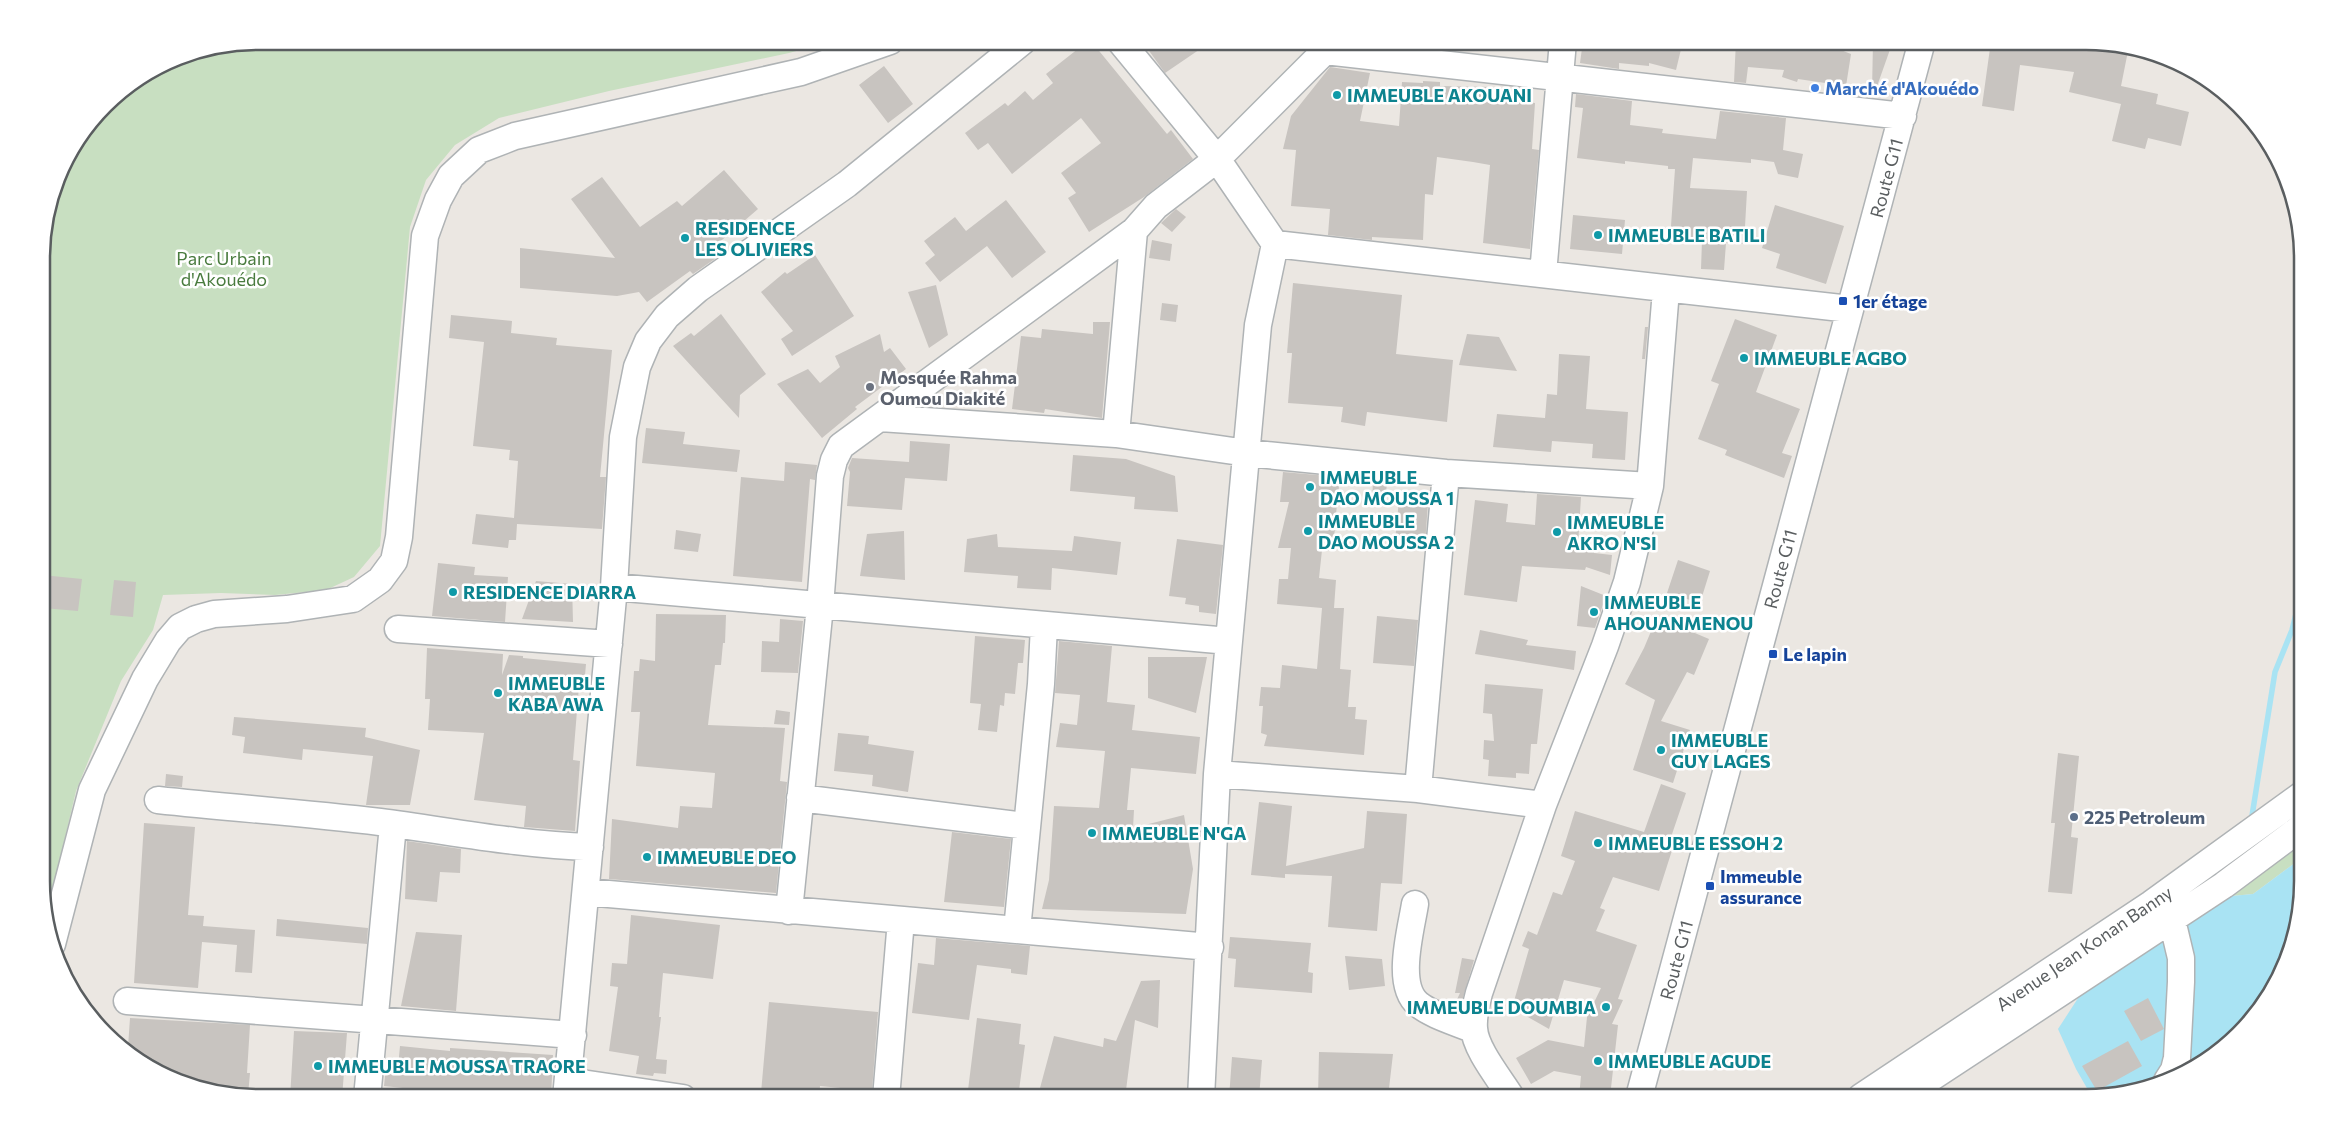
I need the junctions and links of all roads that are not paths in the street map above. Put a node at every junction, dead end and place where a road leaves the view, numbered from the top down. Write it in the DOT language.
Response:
graph roads {
  1 [pos="864,50"];
  2 [pos="1012,50"];
  3 [pos="1127,50"];
  4 [pos="1324,50"];
  5 [pos="1357,50"];
  6 [pos="1562,50"];
  7 [pos="1920,50"];
  8 [pos="1560,78"];
  9 [pos="1903,116"];
  10 [pos="1217,159"];
  11 [pos="1134,231"];
  12 [pos="1274,244"];
  13 [pos="1543,274"];
  14 [pos="1666,290"];
  15 [pos="1850,310"];
  16 [pos="880,418"];
  17 [pos="1116,434"];
  18 [pos="1247,453"];
  19 [pos="1446,473"];
  20 [pos="1650,486"];
  21 [pos="614,587"];
  22 [pos="820,606"];
  23 [pos="1044,626"];
  24 [pos="398,629"];
  25 [pos="1228,641"];
  26 [pos="609,644"];
  27 [pos="1217,774"];
  28 [pos="1418,789"];
  29 [pos="800,798"];
  30 [pos="158,800"];
  31 [pos="2294,800"];
  32 [pos="1542,804"];
  33 [pos="394,825"];
  34 [pos="1026,826"];
  35 [pos="2294,833"];
  36 [pos="590,847"];
  37 [pos="586,892"];
  38 [pos="1415,904"];
  39 [pos="789,910"];
  40 [pos="901,920"];
  41 [pos="2172,920"];
  42 [pos="56,930"];
  43 [pos="1017,930"];
  44 [pos="1210,947"];
  45 [pos="127,1001"];
  46 [pos="373,1020"];
  47 [pos="1474,1030"];
  48 [pos="573,1035"];
  49 [pos="2174,1070"];
  50 [pos="368,1089"];
  51 [pos="567,1089"];
  52 [pos="887,1089"];
  53 [pos="1202,1089"];
  54 [pos="1505,1089"];
  55 [pos="1641,1089"];
  56 [pos="1873,1089"];
  57 [pos="1914,1089"];
  1 -- 42 [label="street"];
  2 -- 21 [label="street"];
  3 -- 10 [label="street"];
  4 -- 10 [label="street"];
  5 -- 8 [label="street"];
  6 -- 8 [label="street"];
  7 -- 9 [label="street, Route G11"];
  8 -- 9 [label="street"];
  8 -- 13 [label="street"];
  9 -- 15 [label="street, Route G11"];
  10 -- 11 [label="street"];
  10 -- 12 [label="street"];
  11 -- 16 [label="street"];
  11 -- 17 [label="street"];
  12 -- 13 [label="street"];
  12 -- 18 [label="street"];
  13 -- 14 [label="street"];
  14 -- 15 [label="street"];
  14 -- 20 [label="street"];
  15 -- 55 [label="street, Route G11"];
  16 -- 17 [label="street"];
  16 -- 22 [label="street"];
  17 -- 18 [label="street"];
  18 -- 19 [label="street"];
  18 -- 25 [label="street"];
  19 -- 20 [label="street"];
  19 -- 28 [label="street"];
  20 -- 32 [label="street"];
  21 -- 22 [label="street"];
  21 -- 26 [label="street"];
  22 -- 23 [label="street"];
  22 -- 29 [label="street"];
  23 -- 25 [label="street"];
  23 -- 34 [label="street"];
  24 -- 26 [label="street"];
  25 -- 27 [label="street"];
  26 -- 36 [label="street"];
  27 -- 28 [label="street"];
  27 -- 44 [label="street"];
  28 -- 32 [label="street"];
  29 -- 34 [label="street"];
  29 -- 39 [label="street"];
  30 -- 33 [label="street"];
  31 -- 56 [label="street, Avenue Jean Konan Banny"];
  32 -- 47 [label="street"];
  33 -- 36 [label="street"];
  33 -- 46 [label="street"];
  34 -- 43 [label="street"];
  35 -- 41 [label="street, Avenue Jean Konan Banny"];
  36 -- 37 [label="street"];
  37 -- 39 [label="street"];
  37 -- 48 [label="street"];
  38 -- 47 [label="street"];
  39 -- 40 [label="street"];
  40 -- 43 [label="street"];
  40 -- 52 [label="street"];
  41 -- 49 [label="street"];
  41 -- 57 [label="street, Avenue Jean Konan Banny"];
  43 -- 44 [label="street"];
  44 -- 53 [label="street"];
  45 -- 46 [label="street"];
  46 -- 48 [label="street"];
  46 -- 50 [label="street"];
  47 -- 54 [label="street"];
  48 -- 51 [label="street"];
}
